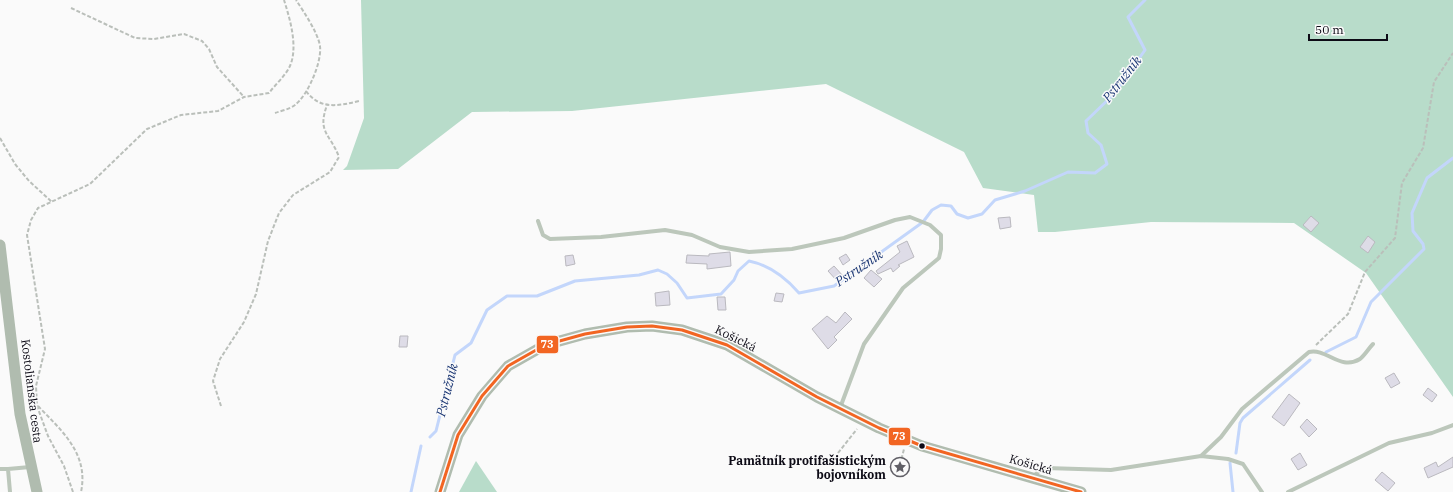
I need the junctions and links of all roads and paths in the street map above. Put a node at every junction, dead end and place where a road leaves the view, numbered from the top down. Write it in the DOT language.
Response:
graph roads {
  1 [pos="284,0"];
  2 [pos="296,0"];
  3 [pos="71,8"];
  4 [pos="1453,53"];
  5 [pos="306,90"];
  6 [pos="244,97"];
  7 [pos="359,101"];
  8 [pos="327,105"];
  9 [pos="275,113"];
  10 [pos="0,138"];
  11 [pos="52,202"];
  12 [pos="538,222"];
  13 [pos="0,245"];
  14 [pos="1373,344"];
  15 [pos="1309,352"];
  16 [pos="37,406"];
  17 [pos="220,406"];
  18 [pos="840,408"];
  19 [pos="862,419"];
  20 [pos="1453,425"];
  21 [pos="907,440"];
  22 [pos="838,453"];
  23 [pos="1201,456"];
  24 [pos="900,466"];
  25 [pos="31,467"];
  26 [pos="8,468"];
  27 [pos="0,469"];
  28 [pos="1032,478"];
  29 [pos="10,492"];
  30 [pos="37,492"];
  31 [pos="73,492"];
  32 [pos="81,492"];
  33 [pos="440,492"];
  34 [pos="1081,492"];
  35 [pos="1262,492"];
  36 [pos="1288,492"];
  1 -- 6 [label="path"];
  2 -- 5 [label="path"];
  3 -- 6 [label="path"];
  4 -- 15 [label="path"];
  5 -- 8 [label="path"];
  5 -- 9 [label="path"];
  6 -- 11 [label="path"];
  7 -- 8 [label="path"];
  8 -- 17 [label="path"];
  10 -- 11 [label="path"];
  11 -- 16 [label="path"];
  12 -- 18 [label="lane"];
  13 -- 25 [label="street, Kostolianska cesta"];
  14 -- 15 [label="lane"];
  15 -- 23 [label="lane"];
  16 -- 31 [label="path"];
  16 -- 32 [label="path"];
  18 -- 19 [label="street, Košická"];
  18 -- 33 [label="street, Košická"];
  19 -- 21 [label="street, Košická"];
  19 -- 22 [label="path"];
  20 -- 36 [label="lane"];
  21 -- 24 [label="path"];
  21 -- 28 [label="street, Košická"];
  23 -- 28 [label="lane"];
  23 -- 35 [label="lane"];
  25 -- 26 [label="lane"];
  25 -- 30 [label="street, Kostolianska cesta"];
  26 -- 27 [label="lane"];
  26 -- 29 [label="lane"];
  28 -- 34 [label="street, Košická"];
}
